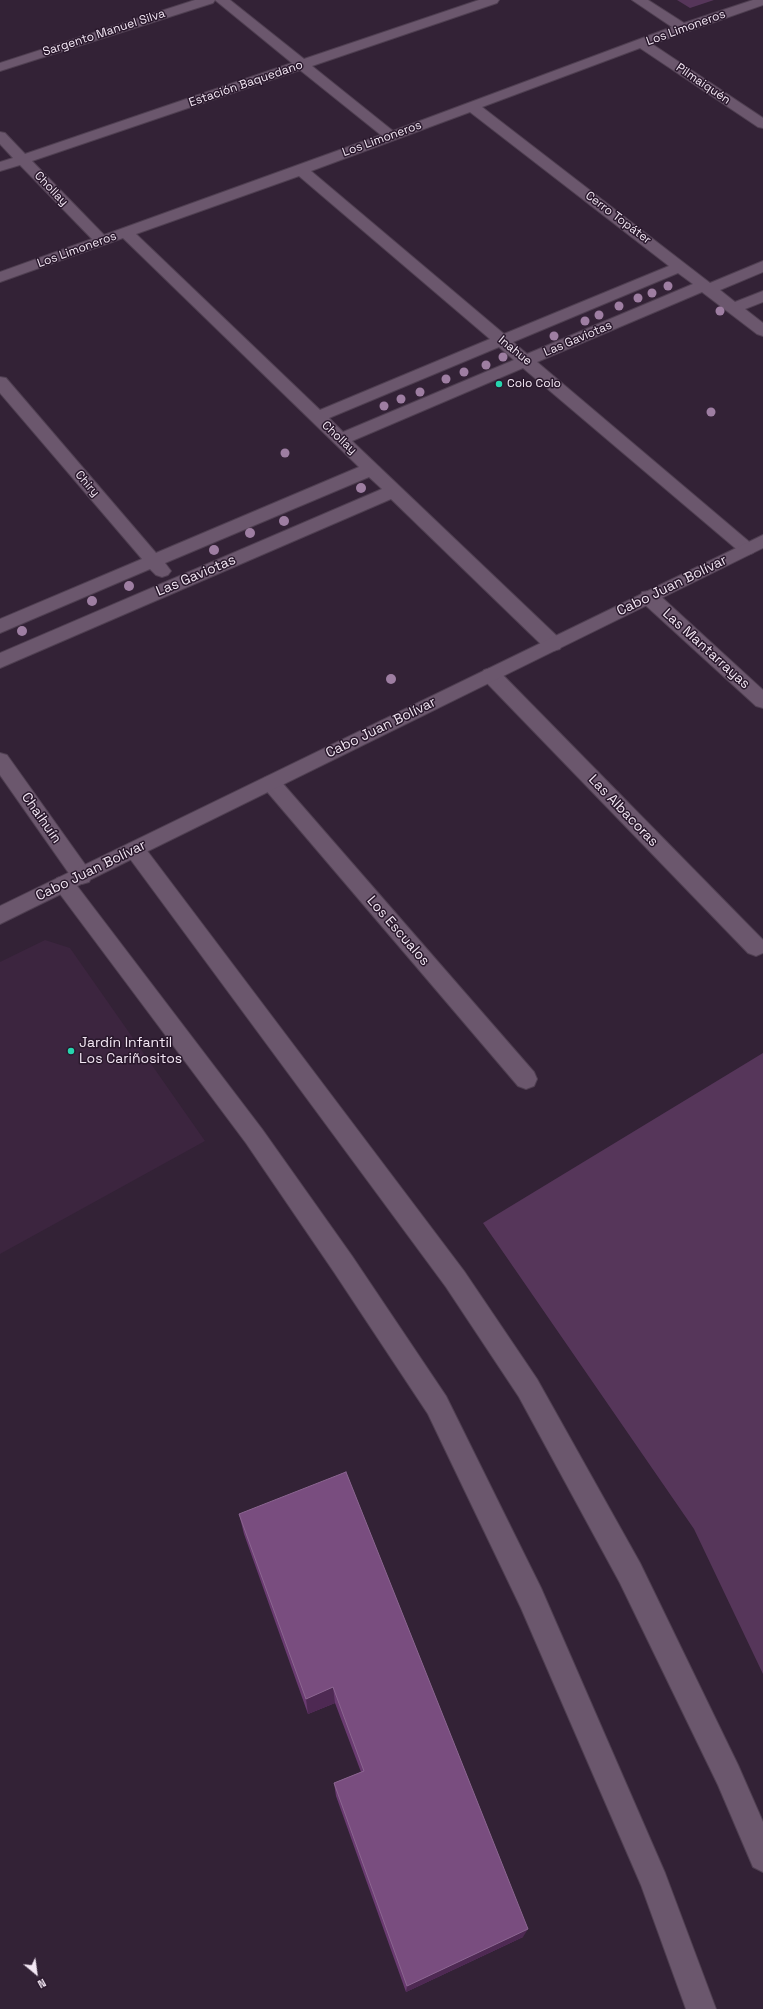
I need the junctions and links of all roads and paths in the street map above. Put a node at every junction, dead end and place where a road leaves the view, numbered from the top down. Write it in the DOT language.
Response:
graph roads {
  1 [pos="208,0"];
  2 [pos="222,0"];
  3 [pos="492,0"];
  4 [pos="639,0"];
  5 [pos="763,1"];
  6 [pos="682,28"];
  7 [pos="643,44"];
  8 [pos="302,65"];
  9 [pos="0,67"];
  10 [pos="473,107"];
  11 [pos="763,124"];
  12 [pos="0,136"];
  13 [pos="390,136"];
  14 [pos="23,159"];
  15 [pos="0,167"];
  16 [pos="301,170"];
  17 [pos="125,232"];
  18 [pos="102,241"];
  19 [pos="681,266"];
  20 [pos="763,266"];
  21 [pos="0,277"];
  22 [pos="707,287"];
  23 [pos="763,296"];
  24 [pos="735,308"];
  25 [pos="763,330"];
  26 [pos="502,341"];
  27 [pos="527,360"];
  28 [pos="0,382"];
  29 [pos="317,418"];
  30 [pos="341,439"];
  31 [pos="372,470"];
  32 [pos="393,491"];
  33 [pos="755,545"];
  34 [pos="153,561"];
  35 [pos="174,585"];
  36 [pos="649,597"];
  37 [pos="0,626"];
  38 [pos="553,644"];
  39 [pos="0,661"];
  40 [pos="491,674"];
  41 [pos="763,701"];
  42 [pos="0,760"];
  43 [pos="271,783"];
  44 [pos="135,850"];
  45 [pos="73,880"];
  46 [pos="0,916"];
  47 [pos="756,947"];
  48 [pos="526,1079"];
  49 [pos="763,1857"];
  50 [pos="701,2009"];
  1 -- 9 [label="street, Sargento Manuel Silva"];
  2 -- 8 [label="street"];
  3 -- 8 [label="street, Estación Baquedano"];
  4 -- 6 [label="street"];
  5 -- 6 [label="street, Los Limoneros"];
  6 -- 7 [label="street, Los Limoneros"];
  7 -- 10 [label="street, Los Limoneros"];
  7 -- 11 [label="street, Pilmaiquén"];
  8 -- 13 [label="street"];
  8 -- 14 [label="street, Estación Baquedano"];
  10 -- 13 [label="street, Los Limoneros"];
  10 -- 19 [label="street, Cerro Topáter"];
  12 -- 14 [label="street, Chollay"];
  13 -- 16 [label="street, Los Limoneros"];
  14 -- 15 [label="street, Estación Baquedano"];
  14 -- 18 [label="street, Chollay"];
  16 -- 17 [label="street, Los Limoneros"];
  16 -- 26 [label="street, Inahue"];
  17 -- 18 [label="street, Los Limoneros"];
  17 -- 29 [label="street, Chollay"];
  18 -- 21 [label="street, Los Limoneros"];
  19 -- 22 [label="street, Cerro Topáter"];
  19 -- 26 [label="street, Las Gaviotas"];
  20 -- 22 [label="street, Las Gaviotas"];
  22 -- 24 [label="street, Cerro Topáter"];
  22 -- 27 [label="street, Las Gaviotas"];
  23 -- 24 [label="street"];
  24 -- 25 [label="street, Cerro Topáter"];
  26 -- 27 [label="street, Inahue"];
  26 -- 29 [label="street, Las Gaviotas"];
  27 -- 30 [label="street, Las Gaviotas"];
  27 -- 33 [label="street, Inahue"];
  28 -- 34 [label="street, Chiry"];
  29 -- 30 [label="street, Chollay"];
  30 -- 31 [label="street, Chollay"];
  31 -- 32 [label="street, Chollay"];
  31 -- 34 [label="street"];
  32 -- 35 [label="street, Las Gaviotas"];
  32 -- 38 [label="street, Chollay"];
  33 -- 36 [label="street, Cabo Juan Bolívar"];
  34 -- 35 [label="street, Chiry"];
  34 -- 37 [label="street"];
  35 -- 39 [label="street, Las Gaviotas"];
  36 -- 38 [label="street, Cabo Juan Bolívar"];
  36 -- 41 [label="street, Las Mantarrayas"];
  38 -- 40 [label="street, Cabo Juan Bolívar"];
  40 -- 43 [label="street, Cabo Juan Bolívar"];
  40 -- 47 [label="street, Las Albacoras"];
  42 -- 45 [label="street, Chaihuín"];
  43 -- 44 [label="street, Cabo Juan Bolívar"];
  43 -- 48 [label="street, Los Escualos"];
  44 -- 45 [label="street, Cabo Juan Bolívar"];
  44 -- 49 [label="street"];
  45 -- 46 [label="street, Cabo Juan Bolívar"];
  45 -- 50 [label="street, Chaihuín"];
}
